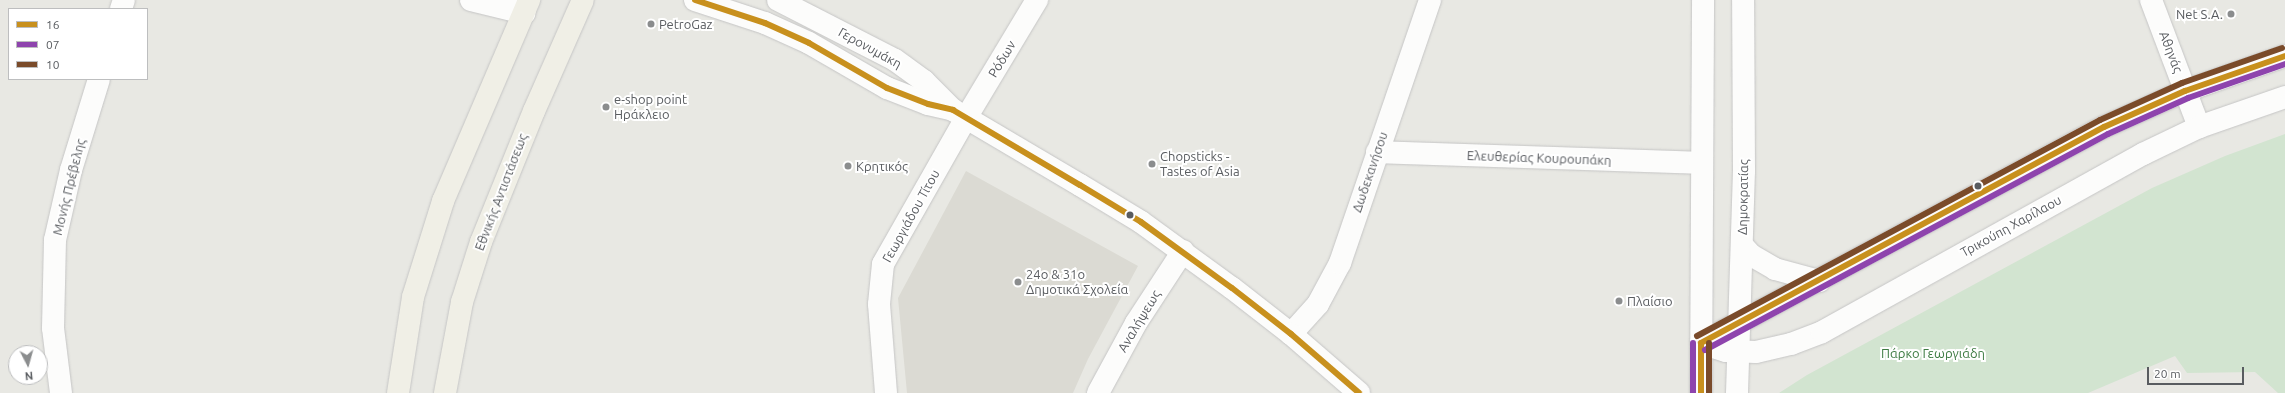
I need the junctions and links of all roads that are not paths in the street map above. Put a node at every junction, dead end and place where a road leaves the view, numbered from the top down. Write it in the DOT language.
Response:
graph roads {
  1 [pos="471,0"];
  2 [pos="583,0"];
  3 [pos="695,0"];
  4 [pos="778,0"];
  5 [pos="1037,0"];
  6 [pos="1430,0"];
  7 [pos="1703,0"];
  8 [pos="1743,0"];
  9 [pos="2151,0"];
  10 [pos="526,6"];
  11 [pos="2285,56"];
  12 [pos="99,80"];
  13 [pos="2185,90"];
  14 [pos="2285,98"];
  15 [pos="959,114"];
  16 [pos="2199,126"];
  17 [pos="1377,152"];
  18 [pos="1702,163"];
  19 [pos="1742,245"];
  20 [pos="1183,251"];
  21 [pos="1819,281"];
  22 [pos="1739,322"];
  23 [pos="1292,334"];
  24 [pos="1701,344"];
  25 [pos="1738,353"];
  26 [pos="61,393"];
  27 [pos="398,393"];
  28 [pos="445,393"];
  29 [pos="886,393"];
  30 [pos="1098,393"];
  31 [pos="1357,393"];
  32 [pos="1701,393"];
  33 [pos="1737,393"];
  1 -- 10 [label="street"];
  2 -- 28 [label="main road, Εθνικής Αντιστάσεως"];
  3 -- 15 [label="street, Γερονυμάκη"];
  4 -- 15 [label="street, Γερονυμάκη"];
  5 -- 15 [label="street, Ρόδων"];
  6 -- 17 [label="street, Δωδεκανήσου"];
  7 -- 18 [label="street"];
  8 -- 19 [label="street, Δημοκρατίας"];
  9 -- 13 [label="street, Αθηνάς"];
  10 -- 27 [label="main road"];
  11 -- 13 [label="street"];
  12 -- 26 [label="street, Μονής Πρέβελης"];
  13 -- 16 [label="street, Αθηνάς"];
  13 -- 21 [label="street"];
  14 -- 16 [label="street, Τρικούπη Χαρίλαου"];
  15 -- 20 [label="street, Γερονυμάκη"];
  15 -- 29 [label="street, Γεωργιάδου Τίτου"];
  16 -- 25 [label="street, Τρικούπη Χαρίλαου"];
  17 -- 18 [label="street, Ελευθερίας Κουρουπάκη"];
  17 -- 23 [label="street, Δωδεκανήσου"];
  18 -- 24 [label="street"];
  19 -- 21 [label="street"];
  19 -- 22 [label="street, Δημοκρατίας"];
  20 -- 23 [label="street, Γερονυμάκη"];
  20 -- 30 [label="street, Αναλήψεως"];
  21 -- 22 [label="street"];
  22 -- 24 [label="street"];
  22 -- 25 [label="street, Δημοκρατίας"];
  23 -- 31 [label="street, Γερονυμάκη"];
  24 -- 25 [label="street, Τρικούπη Χαρίλαου"];
  24 -- 32 [label="street"];
  25 -- 33 [label="street, Δημοκρατίας"];
}
